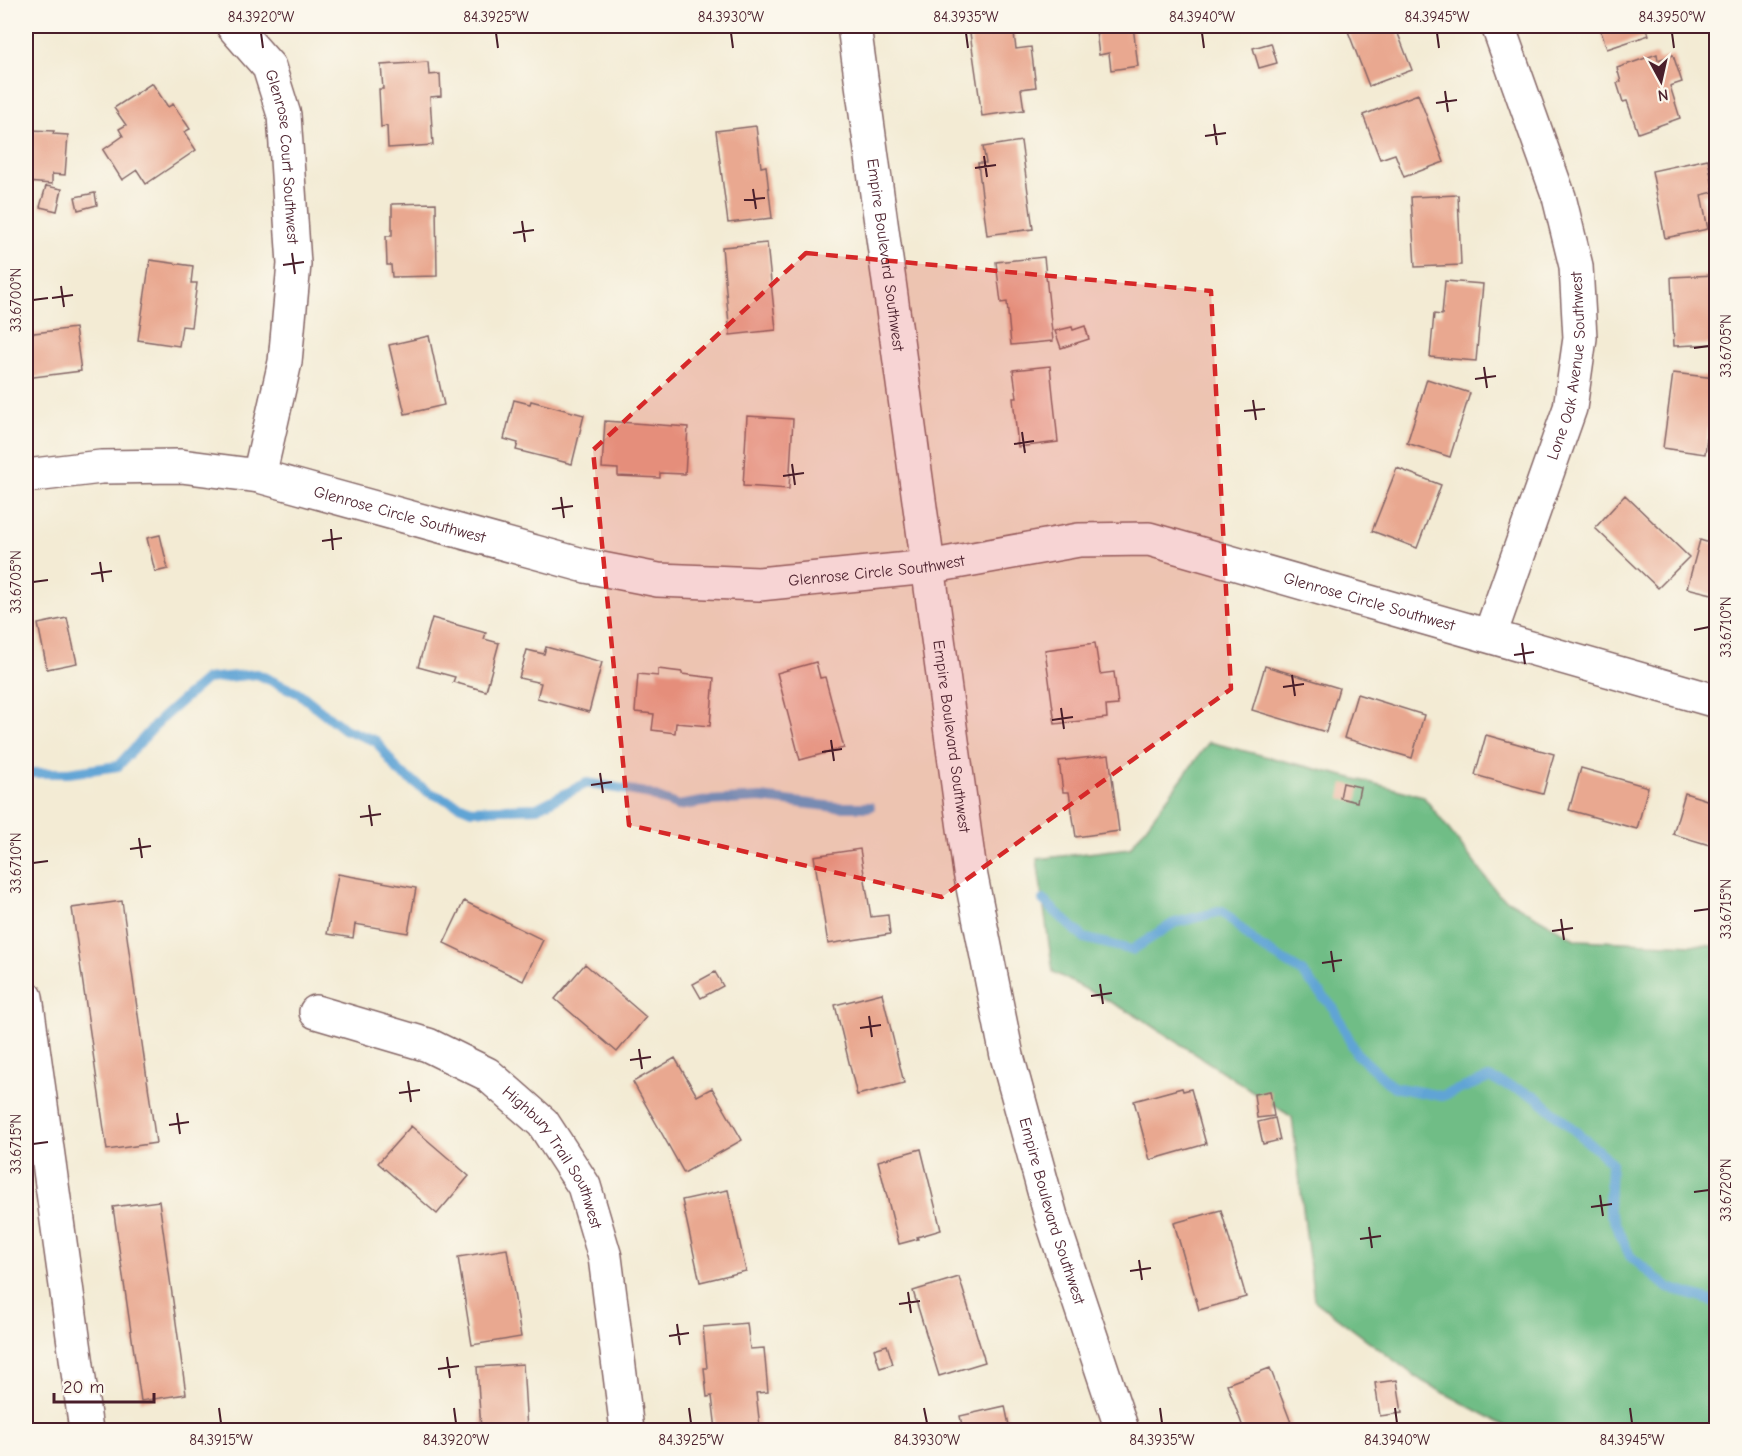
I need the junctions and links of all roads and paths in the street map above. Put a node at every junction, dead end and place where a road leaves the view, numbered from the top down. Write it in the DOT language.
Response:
graph roads {
  1 [pos="233,26"];
  2 [pos="855,26"];
  3 [pos="1497,26"];
  4 [pos="26,476"];
  5 [pos="259,476"];
  6 [pos="928,567"];
  7 [pos="1490,635"];
  8 [pos="1716,701"];
  9 [pos="26,997"];
  10 [pos="316,1012"];
  11 [pos="86,1431"];
  12 [pos="627,1431"];
  13 [pos="1122,1431"];
  1 -- 5 [label="street, Glenrose Court Southwest"];
  2 -- 6 [label="street, Empire Boulevard Southwest"];
  3 -- 7 [label="street, Lone Oak Avenue Southwest"];
  4 -- 5 [label="street, Glenrose Circle Southwest"];
  5 -- 6 [label="street, Glenrose Circle Southwest"];
  6 -- 7 [label="street, Glenrose Circle Southwest"];
  6 -- 13 [label="street, Empire Boulevard Southwest"];
  7 -- 8 [label="street, Glenrose Circle Southwest"];
  9 -- 11 [label="street"];
  10 -- 12 [label="street, Highbury Trail Southwest"];
}
